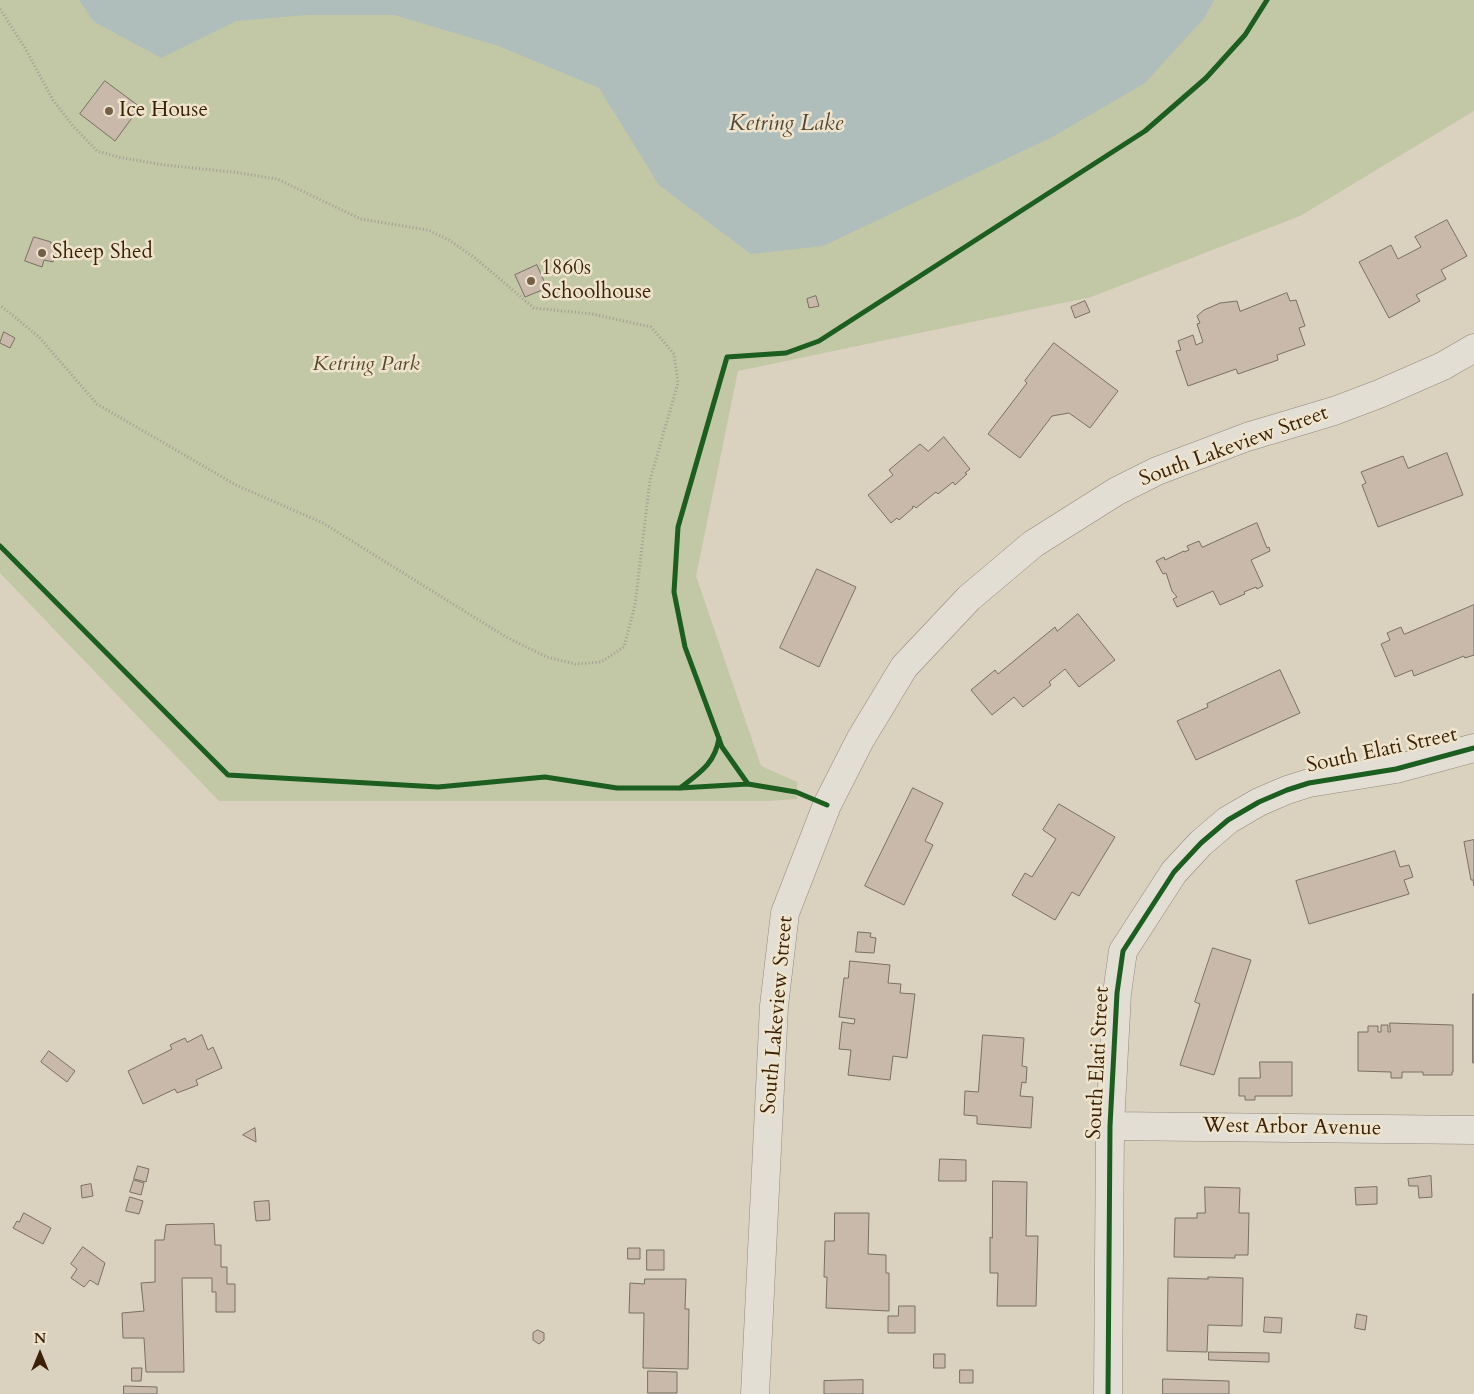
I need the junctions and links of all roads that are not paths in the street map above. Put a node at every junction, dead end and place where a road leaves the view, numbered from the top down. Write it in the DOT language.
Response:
graph roads {
  1 [pos="1474,348"];
  2 [pos="1474,748"];
  3 [pos="1110,1126"];
  4 [pos="1474,1130"];
  5 [pos="755,1394"];
  6 [pos="1108,1394"];
  1 -- 5 [label="street, South Lakeview Street"];
  2 -- 3 [label="street, South Elati Street"];
  3 -- 4 [label="street, West Arbor Avenue"];
  3 -- 6 [label="street, South Elati Street"];
}
